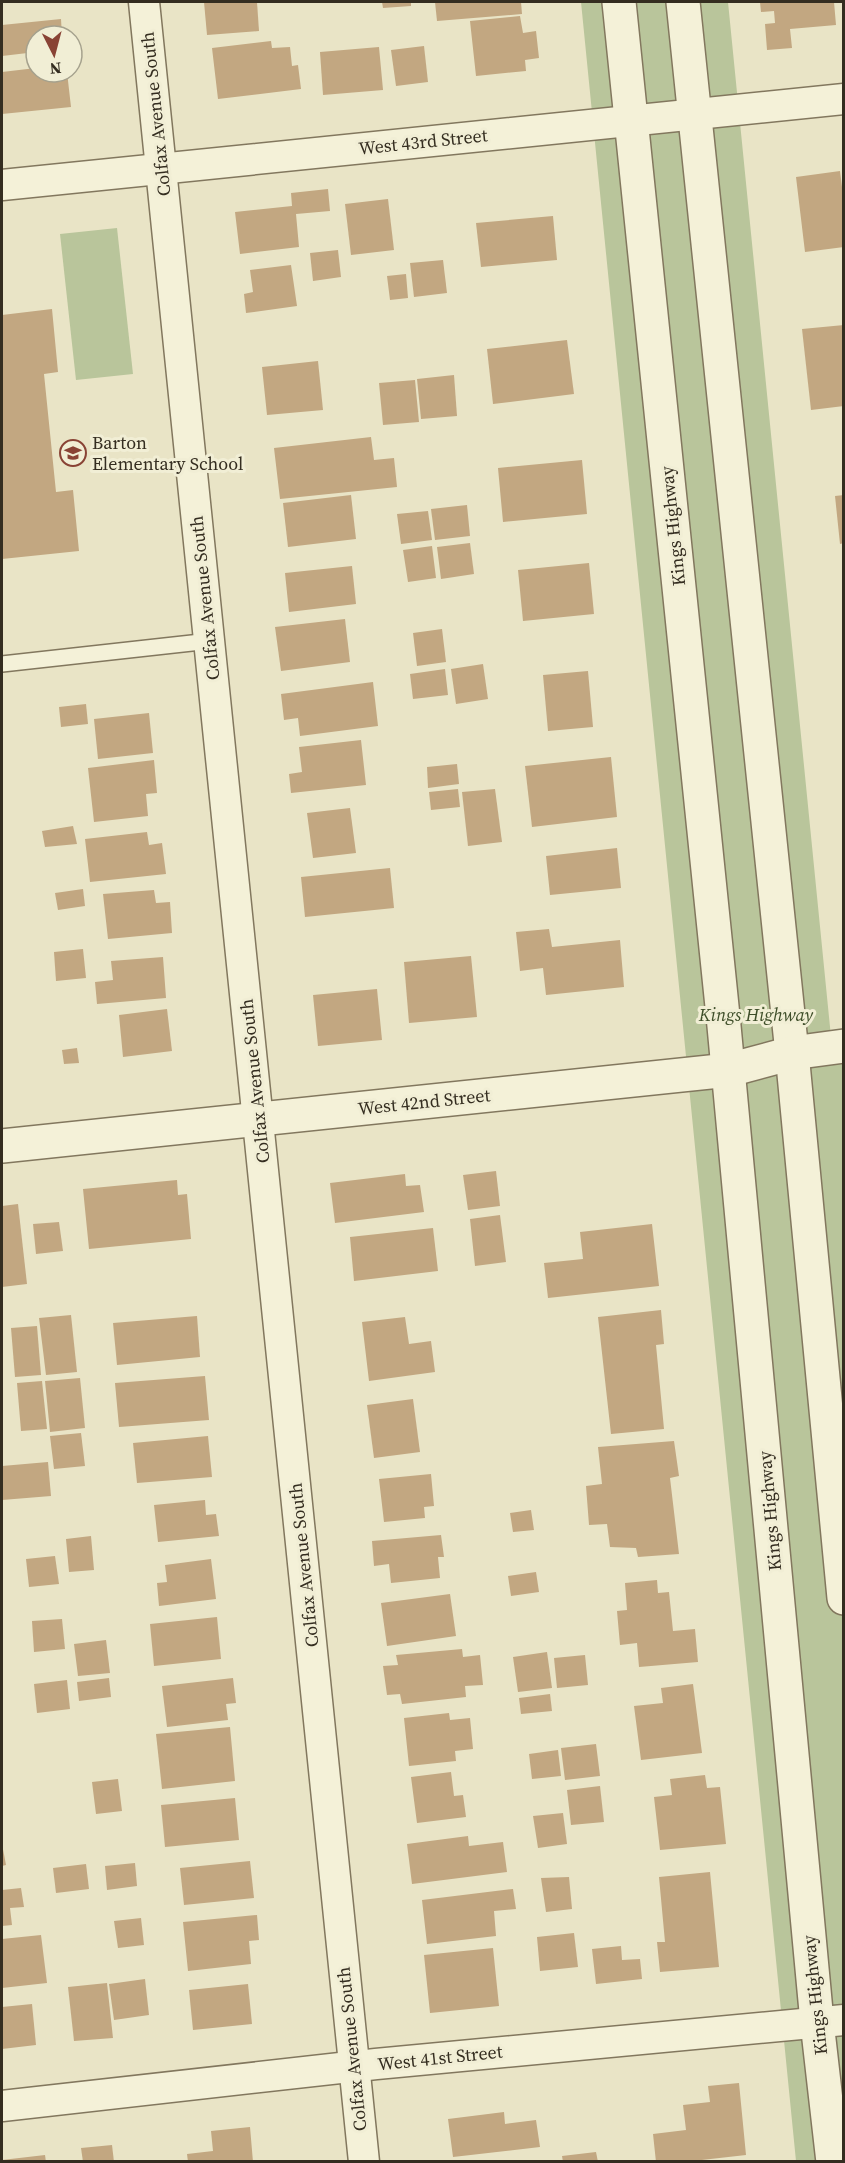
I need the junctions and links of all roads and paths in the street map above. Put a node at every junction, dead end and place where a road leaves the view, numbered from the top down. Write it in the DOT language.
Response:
graph roads {
  1 [pos="144,2"];
  2 [pos="619,2"];
  3 [pos="683,2"];
  4 [pos="843,99"];
  5 [pos="695,115"];
  6 [pos="632,121"];
  7 [pos="161,169"];
  8 [pos="2,185"];
  9 [pos="210,641"];
  10 [pos="2,664"];
  11 [pos="843,1046"];
  12 [pos="792,1053"];
  13 [pos="729,1070"];
  14 [pos="259,1120"];
  15 [pos="2,1146"];
  16 [pos="843,1598"];
  17 [pos="830,2021"];
  18 [pos="354,2066"];
  19 [pos="2,2106"];
  20 [pos="364,2162"];
  21 [pos="833,2162"];
  1 -- 7 [label="street, Colfax Avenue South"];
  2 -- 6 [label="street, Kings Highway"];
  3 -- 5 [label="street"];
  4 -- 5 [label="street, West 43rd Street"];
  5 -- 6 [label="street, West 43rd Street"];
  5 -- 12 [label="street"];
  6 -- 7 [label="street, West 43rd Street"];
  6 -- 13 [label="street, Kings Highway"];
  7 -- 8 [label="street, West 43rd Street"];
  7 -- 9 [label="street, Colfax Avenue South"];
  9 -- 10 [label="lane"];
  9 -- 14 [label="street, Colfax Avenue South"];
  11 -- 12 [label="street, West 42nd Street"];
  12 -- 13 [label="street, West 42nd Street"];
  12 -- 16 [label="street"];
  13 -- 14 [label="street, West 42nd Street"];
  13 -- 17 [label="street, Kings Highway"];
  14 -- 15 [label="street, West 42nd Street"];
  14 -- 18 [label="street, Colfax Avenue South"];
  17 -- 18 [label="street, West 41st Street"];
  17 -- 21 [label="street, Kings Highway"];
  18 -- 19 [label="street, West 41st Street"];
  18 -- 20 [label="street, Colfax Avenue South"];
}
